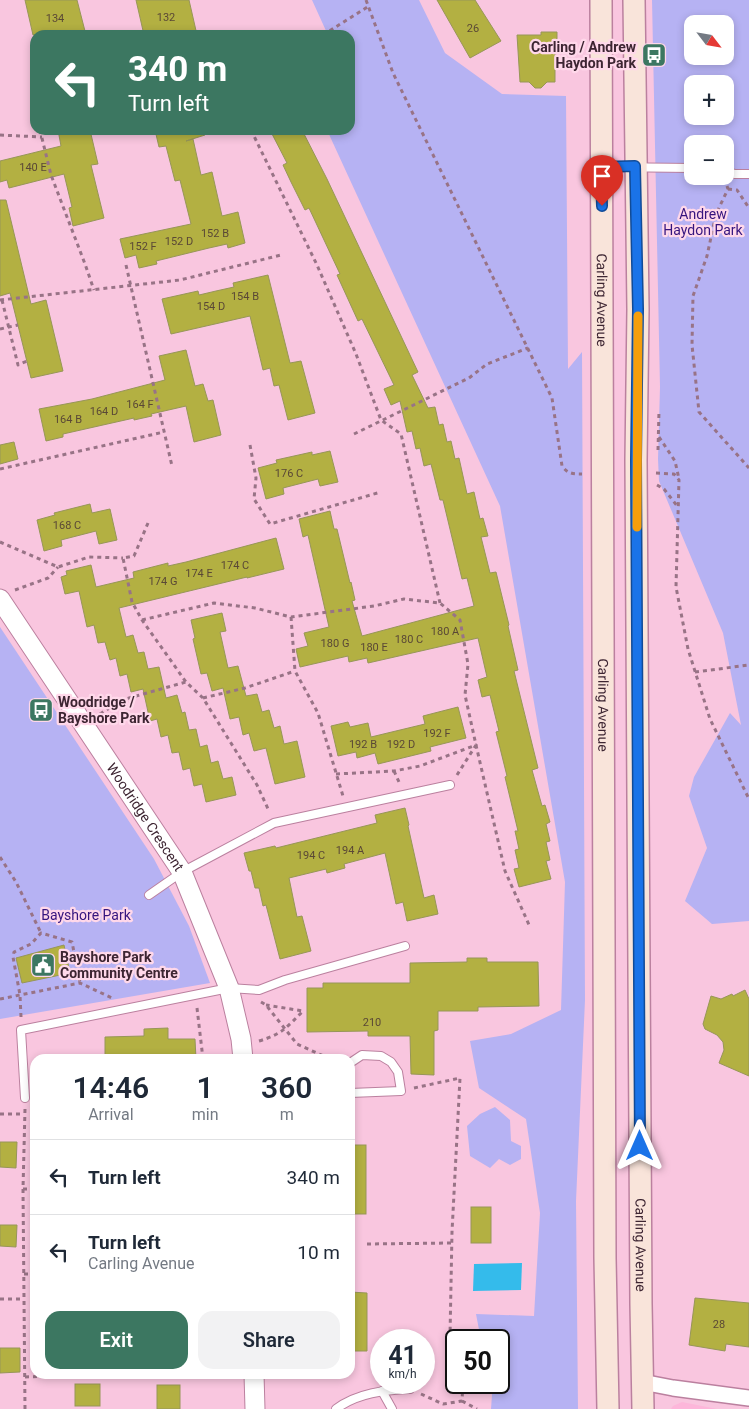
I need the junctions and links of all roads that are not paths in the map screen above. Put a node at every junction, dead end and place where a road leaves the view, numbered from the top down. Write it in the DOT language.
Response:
graph roads {
  1 [pos="601,0"];
  2 [pos="634,0"];
  3 [pos="635,166"];
  4 [pos="601,167"];
  5 [pos="684,168"];
  6 [pos="734,174"];
  7 [pos="749,174"];
  8 [pos="4,596"];
  9 [pos="450,785"];
  10 [pos="182,872"];
  11 [pos="149,895"];
  12 [pos="405,946"];
  13 [pos="237,989"];
  14 [pos="242,1054"];
  15 [pos="355,1060"];
  16 [pos="355,1093"];
  17 [pos="25,1098"];
  18 [pos="605,1258"];
  19 [pos="640,1262"];
  20 [pos="254,1379"];
  21 [pos="642,1382"];
  22 [pos="370,1394"];
  23 [pos="384,1394"];
  24 [pos="749,1398"];
  25 [pos="255,1409"];
  26 [pos="336,1409"];
  27 [pos="392,1409"];
  28 [pos="608,1409"];
  29 [pos="643,1409"];
  1 -- 4 [label="main road, Carling Avenue"];
  2 -- 3 [label="main road, Carling Avenue"];
  3 -- 4 [label="lane"];
  3 -- 5 [label="lane"];
  3 -- 19 [label="main road, Carling Avenue"];
  4 -- 18 [label="main road, Carling Avenue"];
  6 -- 7 [label="lane"];
  8 -- 10 [label="street, Woodridge Crescent"];
  9 -- 10 [label="lane"];
  10 -- 11 [label="lane"];
  10 -- 13 [label="street, Woodridge Crescent"];
  12 -- 13 [label="lane"];
  13 -- 14 [label="street, Woodridge Crescent"];
  13 -- 17 [label="lane"];
  15 -- 16 [label="lane"];
  18 -- 19 [label="main road"];
  18 -- 28 [label="main road, Carling Avenue"];
  19 -- 21 [label="main road, Carling Avenue"];
  20 -- 25 [label="street"];
  21 -- 24 [label="street"];
  21 -- 29 [label="main road, Carling Avenue"];
  22 -- 26 [label="lane"];
  23 -- 27 [label="lane"];
}
